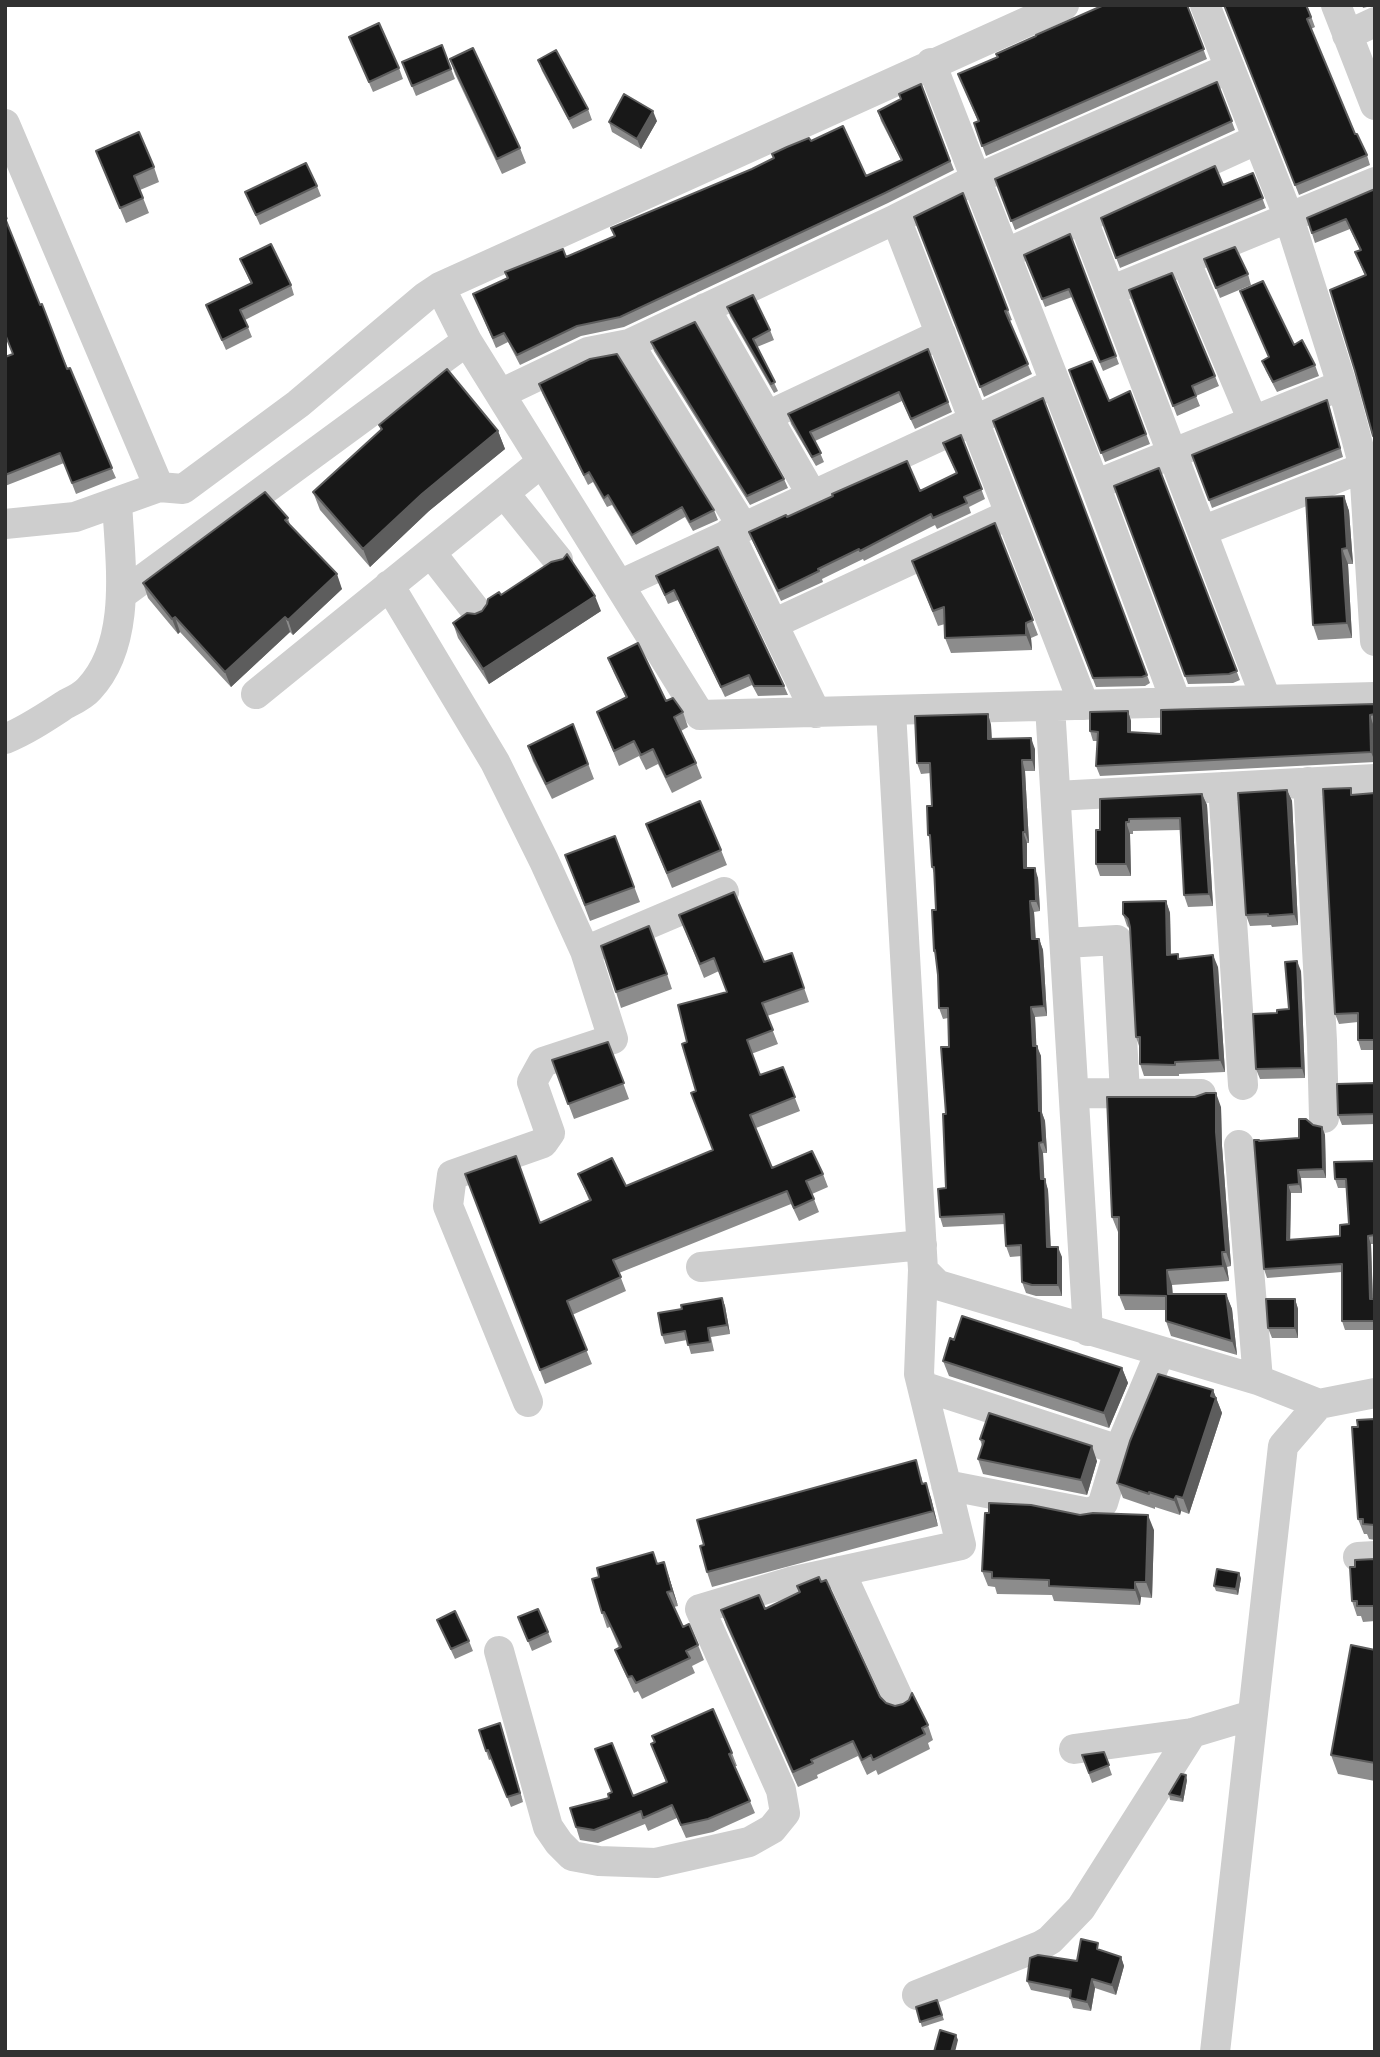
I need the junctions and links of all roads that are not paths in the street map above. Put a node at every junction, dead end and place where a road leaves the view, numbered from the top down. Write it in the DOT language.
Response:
graph roads {
  1 [pos="1064,5"];
  2 [pos="1205,5"];
  3 [pos="1336,5"];
  4 [pos="1375,22"];
  5 [pos="1347,35"];
  6 [pos="932,63"];
  7 [pos="1230,68"];
  8 [pos="1375,105"];
  9 [pos="1258,139"];
  10 [pos="8,140"];
  11 [pos="976,179"];
  12 [pos="1375,182"];
  13 [pos="1289,218"];
  14 [pos="896,219"];
  15 [pos="1083,220"];
  16 [pos="1005,254"];
  17 [pos="1185,260"];
  18 [pos="440,287"];
  19 [pos="1110,291"];
  20 [pos="705,308"];
  21 [pos="941,334"];
  22 [pos="467,341"];
  23 [pos="629,344"];
  24 [pos="1055,383"];
  25 [pos="1342,385"];
  26 [pos="500,394"];
  27 [pos="767,416"];
  28 [pos="975,419"];
  29 [pos="1253,421"];
  30 [pos="1172,454"];
  31 [pos="542,462"];
  32 [pos="1369,465"];
  33 [pos="1095,485"];
  34 [pos="159,487"];
  35 [pos="504,493"];
  36 [pos="812,495"];
  37 [pos="117,502"];
  38 [pos="1010,514"];
  39 [pos="5,524"];
  40 [pos="736,530"];
  41 [pos="1202,531"];
  42 [pos="431,553"];
  43 [pos="558,560"];
  44 [pos="388,585"];
  45 [pos="619,585"];
  46 [pos="121,595"];
  47 [pos="477,612"];
  48 [pos="773,624"];
  49 [pos="1375,641"];
  50 [pos="256,694"];
  51 [pos="1375,696"];
  52 [pos="1266,699"];
  53 [pos="1176,702"];
  54 [pos="1084,705"];
  55 [pos="1051,706"];
  56 [pos="891,711"];
  57 [pos="816,713"];
  58 [pos="5,740"];
  59 [pos="1375,779"];
  60 [pos="1308,782"];
  61 [pos="1223,786"];
  62 [pos="1056,796"];
  63 [pos="724,892"];
  64 [pos="1065,943"];
  65 [pos="585,951"];
  66 [pos="1243,1085"];
  67 [pos="1074,1093"];
  68 [pos="1125,1094"];
  69 [pos="1201,1094"];
  70 [pos="1324,1118"];
  71 [pos="1239,1145"];
  72 [pos="923,1258"];
  73 [pos="701,1267"];
  74 [pos="1088,1331"];
  75 [pos="1160,1352"];
  76 [pos="1258,1380"];
  77 [pos="922,1386"];
  78 [pos="1375,1392"];
  79 [pos="528,1402"];
  80 [pos="1319,1404"];
  81 [pos="1119,1450"];
  82 [pos="946,1485"];
  83 [pos="840,1572"];
  84 [pos="499,1651"];
  85 [pos="901,1704"];
  86 [pos="1252,1715"];
  87 [pos="1192,1733"];
  88 [pos="1074,1749"];
  89 [pos="917,1996"];
  90 [pos="1215,2052"];
  1 -- 6 [label="street"];
  2 -- 7 [label="street"];
  3 -- 5 [label="street"];
  4 -- 5 [label="street"];
  5 -- 8 [label="street"];
  6 -- 11 [label="street"];
  6 -- 18 [label="street"];
  7 -- 9 [label="street"];
  7 -- 11 [label="street"];
  9 -- 13 [label="street"];
  9 -- 15 [label="street"];
  10 -- 34 [label="street"];
  11 -- 14 [label="street"];
  11 -- 16 [label="street"];
  12 -- 13 [label="street"];
  13 -- 17 [label="street"];
  13 -- 25 [label="street"];
  14 -- 20 [label="street"];
  14 -- 21 [label="street"];
  15 -- 16 [label="street"];
  15 -- 19 [label="street"];
  16 -- 24 [label="street"];
  17 -- 19 [label="street"];
  17 -- 29 [label="street"];
  18 -- 22 [label="street"];
  18 -- 34 [label="street"];
  19 -- 30 [label="street"];
  20 -- 23 [label="street"];
  20 -- 27 [label="street"];
  21 -- 27 [label="street"];
  21 -- 28 [label="street"];
  22 -- 26 [label="street"];
  22 -- 46 [label="street"];
  23 -- 26 [label="street"];
  23 -- 40 [label="street"];
  24 -- 28 [label="street"];
  24 -- 33 [label="street"];
  25 -- 29 [label="street"];
  25 -- 32 [label="street"];
  26 -- 31 [label="street"];
  27 -- 36 [label="street"];
  28 -- 36 [label="street"];
  28 -- 38 [label="street"];
  29 -- 30 [label="street"];
  30 -- 33 [label="street"];
  30 -- 41 [label="street"];
  31 -- 35 [label="street"];
  31 -- 45 [label="street"];
  32 -- 41 [label="street"];
  32 -- 49 [label="street"];
  33 -- 53 [label="street"];
  34 -- 37 [label="street"];
  35 -- 42 [label="street"];
  35 -- 43 [label="street"];
  36 -- 40 [label="street"];
  37 -- 39 [label="street"];
  37 -- 46 [label="street"];
  38 -- 48 [label="street"];
  38 -- 54 [label="street"];
  40 -- 45 [label="street"];
  40 -- 48 [label="street"];
  41 -- 52 [label="street"];
  42 -- 44 [label="street"];
  42 -- 47 [label="street"];
  44 -- 50 [label="street"];
  44 -- 65 [label="street"];
  45 -- 57 [label="street"];
  46 -- 58 [label="street"];
  48 -- 57 [label="street"];
  51 -- 52 [label="street"];
  52 -- 53 [label="street"];
  53 -- 54 [label="street"];
  54 -- 55 [label="street"];
  55 -- 56 [label="street"];
  55 -- 62 [label="street"];
  56 -- 57 [label="street"];
  56 -- 72 [label="street"];
  59 -- 60 [label="street"];
  60 -- 61 [label="street"];
  60 -- 70 [label="street"];
  61 -- 62 [label="street"];
  61 -- 66 [label="street"];
  62 -- 64 [label="street"];
  63 -- 65 [label="street"];
  64 -- 67 [label="street"];
  64 -- 68 [label="street"];
  65 -- 79 [label="street"];
  67 -- 68 [label="street"];
  67 -- 74 [label="street"];
  68 -- 69 [label="street"];
  71 -- 76 [label="street"];
  72 -- 73 [label="street"];
  72 -- 74 [label="street"];
  72 -- 77 [label="street"];
  74 -- 75 [label="street"];
  75 -- 76 [label="street"];
  75 -- 81 [label="street"];
  76 -- 80 [label="street"];
  77 -- 81 [label="street"];
  77 -- 82 [label="street"];
  78 -- 80 [label="street"];
  80 -- 86 [label="street"];
  81 -- 82 [label="street"];
  82 -- 83 [label="street"];
  83 -- 84 [label="street"];
  83 -- 85 [label="street"];
  86 -- 87 [label="street"];
  86 -- 90 [label="street"];
  87 -- 88 [label="street"];
  87 -- 89 [label="street"];
}
